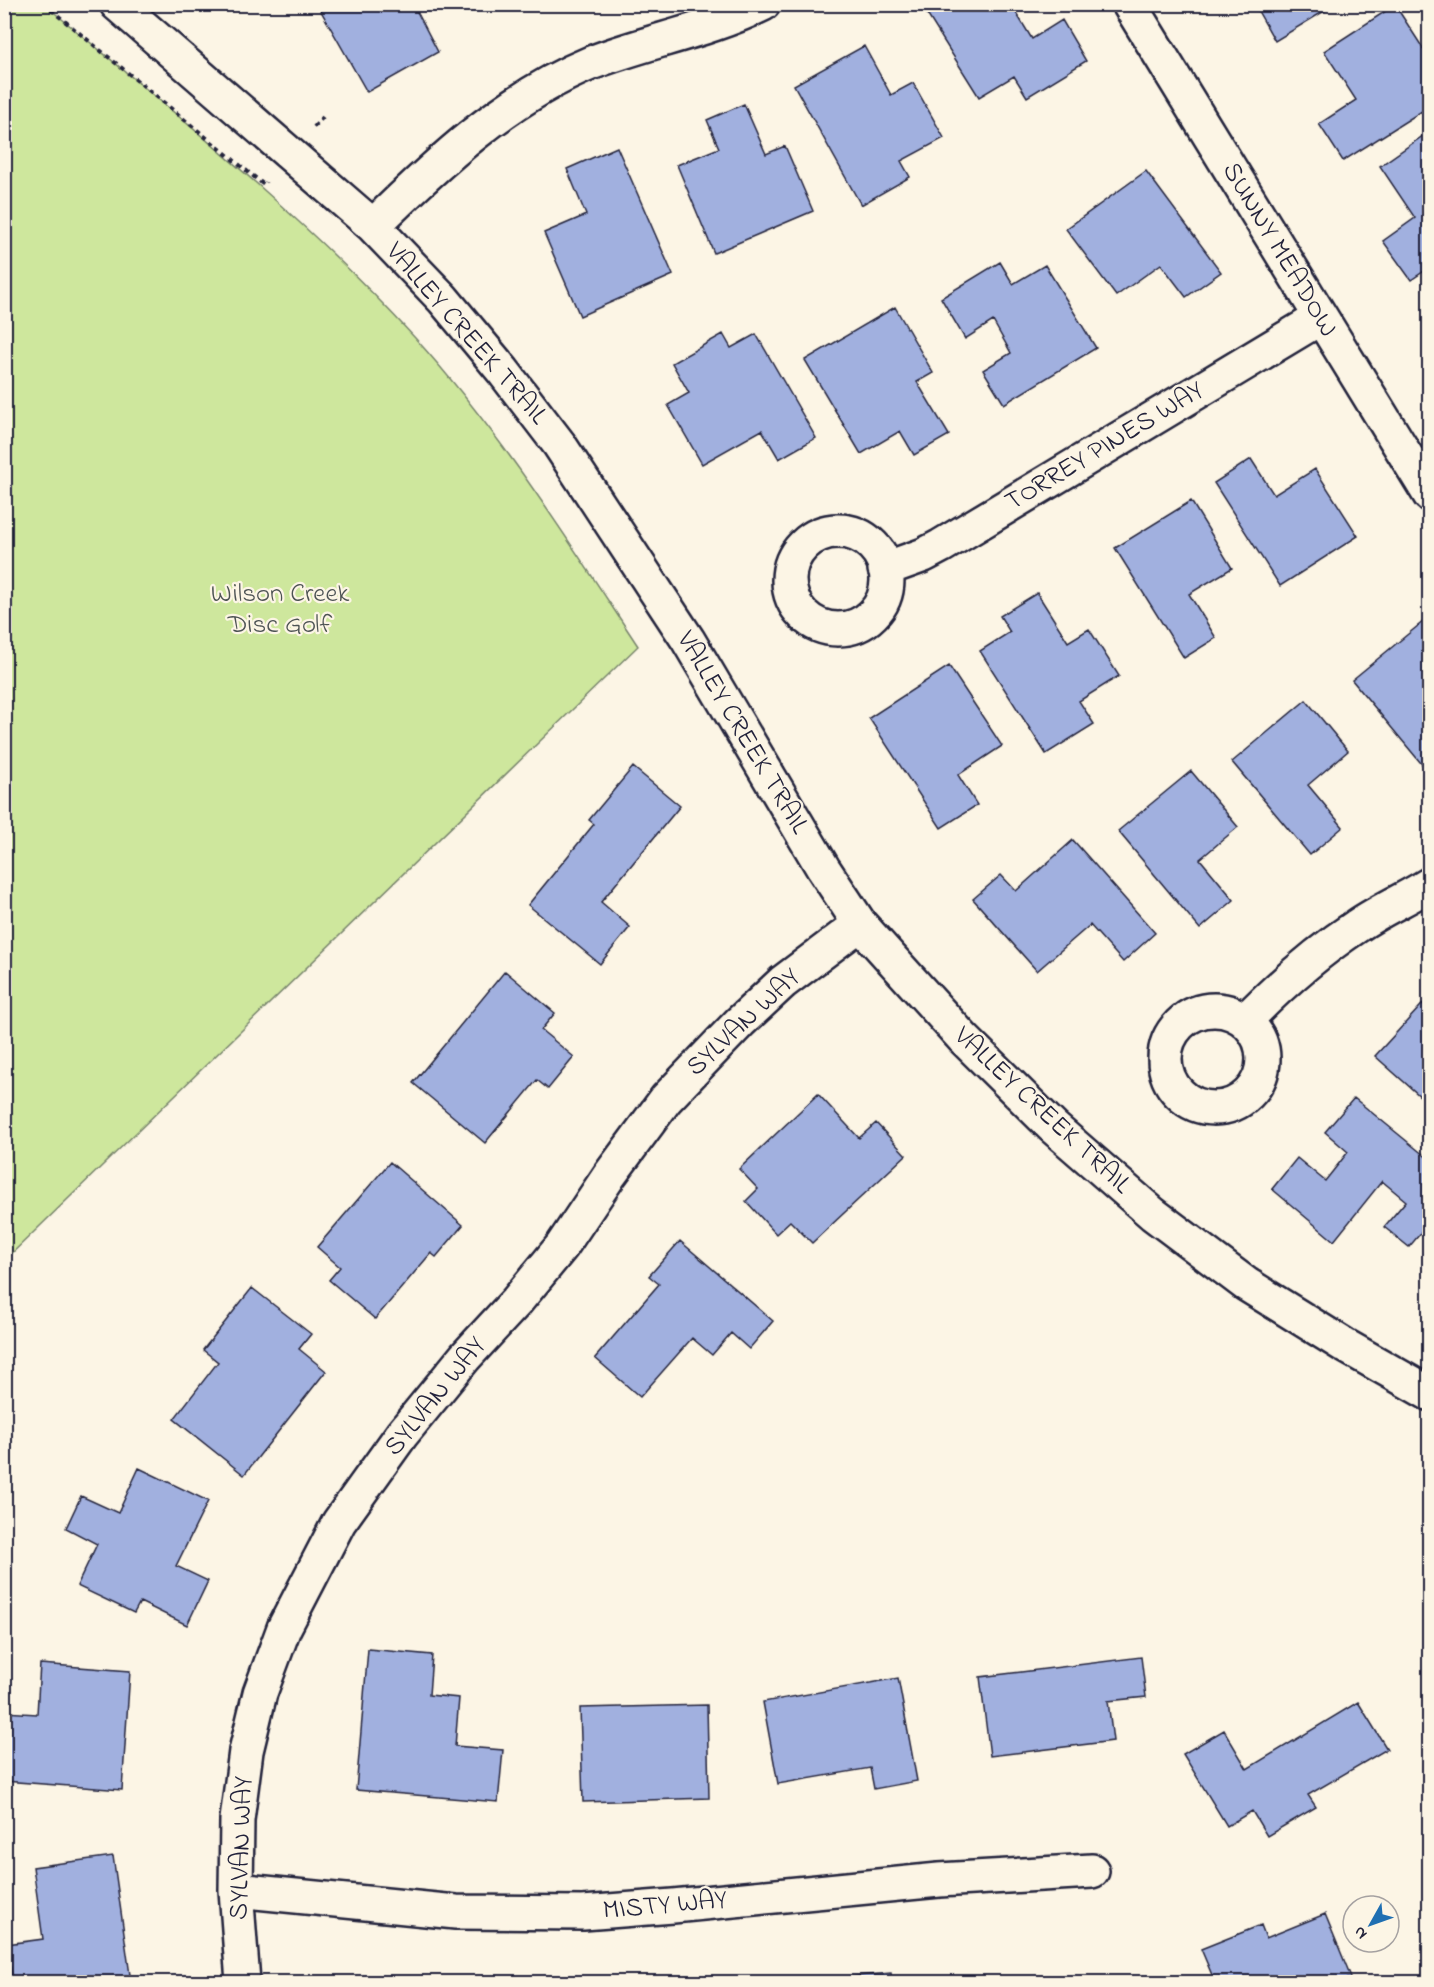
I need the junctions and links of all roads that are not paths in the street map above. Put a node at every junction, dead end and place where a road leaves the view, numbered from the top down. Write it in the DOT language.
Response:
graph roads {
  1 [pos="117,4"];
  2 [pos="764,4"];
  3 [pos="1130,4"];
  4 [pos="373,226"];
  5 [pos="1320,318"];
  6 [pos="1430,495"];
  7 [pos="885,569"];
  8 [pos="1430,884"];
  9 [pos="860,924"];
  10 [pos="1245,1022"];
  11 [pos="1430,1394"];
  12 [pos="1092,1871"];
  13 [pos="236,1890"];
  14 [pos="243,1983"];
  1 -- 4 [label="street, VALLEY CREEK TRAIL"];
  2 -- 4 [label="street"];
  3 -- 5 [label="street, SUNNY MEADOW"];
  4 -- 9 [label="street, VALLEY CREEK TRAIL"];
  5 -- 6 [label="street, SUNNY MEADOW"];
  5 -- 7 [label="street, TORREY PINES WAY"];
  8 -- 10 [label="street"];
  9 -- 11 [label="street, VALLEY CREEK TRAIL"];
  9 -- 13 [label="street, SYLVAN WAY"];
  12 -- 13 [label="street, MISTY WAY"];
  13 -- 14 [label="street, SYLVAN WAY"];
}
